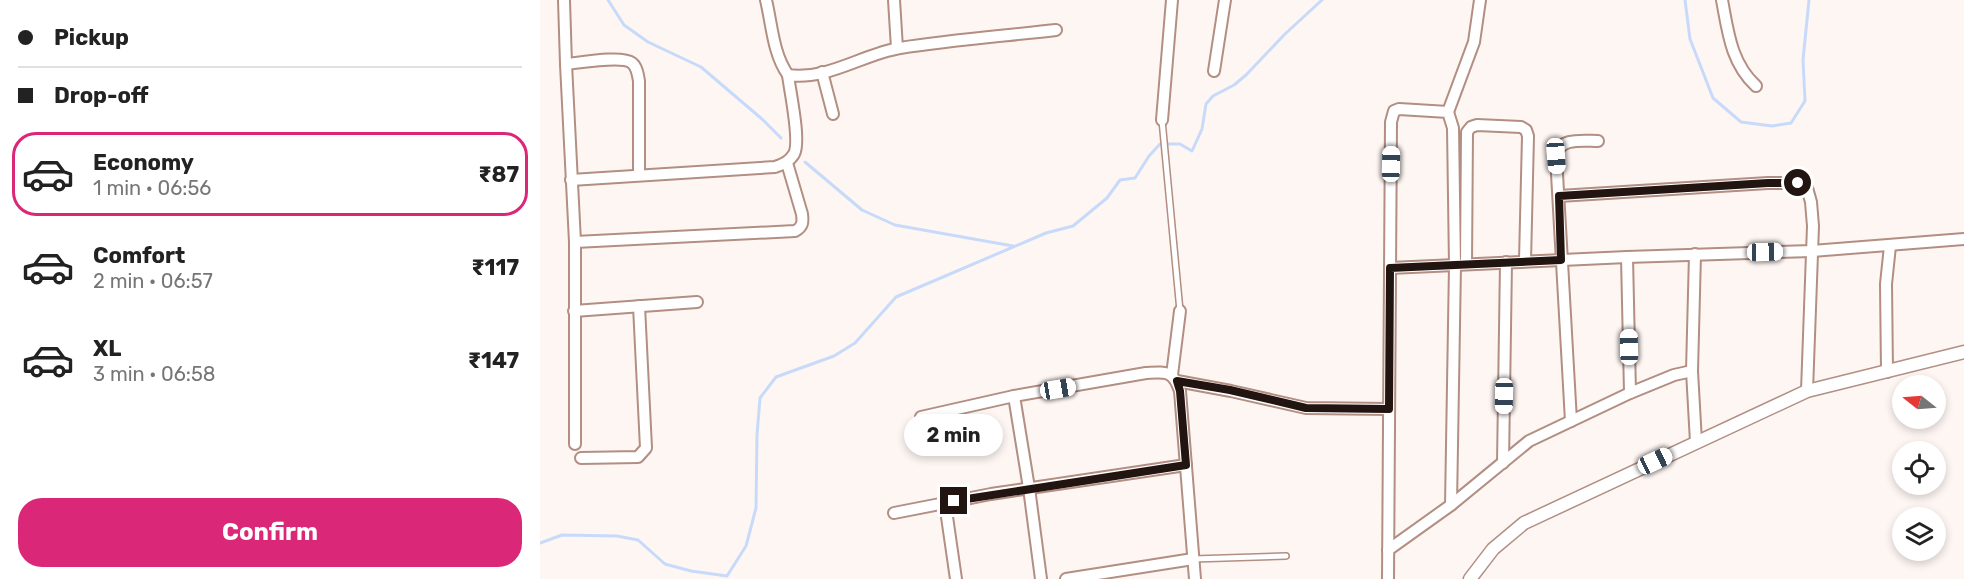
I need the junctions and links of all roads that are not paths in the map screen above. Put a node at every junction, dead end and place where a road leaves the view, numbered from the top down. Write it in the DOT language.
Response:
graph roads {
  1 [pos="564,0"];
  2 [pos="766,0"];
  3 [pos="894,0"];
  4 [pos="1172,0"];
  5 [pos="1225,0"];
  6 [pos="1480,0"];
  7 [pos="1722,0"];
  8 [pos="1056,30"];
  9 [pos="897,48"];
  10 [pos="566,64"];
  11 [pos="1214,71"];
  12 [pos="822,72"];
  13 [pos="788,75"];
  14 [pos="1756,86"];
  15 [pos="1448,112"];
  16 [pos="833,114"];
  17 [pos="1162,120"];
  18 [pos="1598,141"];
  19 [pos="787,163"];
  20 [pos="639,175"];
  21 [pos="571,180"];
  22 [pos="1559,196"];
  23 [pos="1964,240"];
  24 [pos="574,242"];
  25 [pos="1890,246"];
  26 [pos="1812,251"];
  27 [pos="1695,254"];
  28 [pos="1628,257"];
  29 [pos="1561,260"];
  30 [pos="1525,261"];
  31 [pos="1506,262"];
  32 [pos="1454,264"];
  33 [pos="1466,264"];
  34 [pos="1390,268"];
  35 [pos="697,302"];
  36 [pos="639,306"];
  37 [pos="574,311"];
  38 [pos="1180,311"];
  39 [pos="1964,352"];
  40 [pos="1692,371"];
  41 [pos="1887,372"];
  42 [pos="1174,378"];
  43 [pos="1807,391"];
  44 [pos="1630,393"];
  45 [pos="1014,396"];
  46 [pos="1389,409"];
  47 [pos="921,417"];
  48 [pos="1571,421"];
  49 [pos="1696,442"];
  50 [pos="575,444"];
  51 [pos="581,458"];
  52 [pos="1503,463"];
  53 [pos="1186,465"];
  54 [pos="1029,489"];
  55 [pos="945,503"];
  56 [pos="1451,505"];
  57 [pos="894,513"];
  58 [pos="1388,549"];
  59 [pos="1286,556"];
  60 [pos="1193,559"];
  61 [pos="1105,576"];
  62 [pos="957,579"];
  63 [pos="1041,579"];
  64 [pos="1066,579"];
  65 [pos="1195,579"];
  66 [pos="1388,579"];
  67 [pos="1470,579"];
  1 -- 10 [label="street"];
  2 -- 13 [label="street"];
  3 -- 9 [label="street"];
  4 -- 17 [label="street"];
  5 -- 11 [label="street"];
  6 -- 15 [label="street"];
  7 -- 14 [label="street"];
  8 -- 9 [label="street"];
  9 -- 12 [label="street"];
  10 -- 20 [label="street"];
  10 -- 21 [label="street"];
  12 -- 13 [label="street"];
  12 -- 16 [label="street"];
  13 -- 19 [label="street"];
  15 -- 32 [label="street"];
  15 -- 34 [label="street"];
  17 -- 38 [label="lane"];
  18 -- 22 [label="street"];
  19 -- 20 [label="street"];
  19 -- 24 [label="street"];
  20 -- 21 [label="street"];
  21 -- 24 [label="street"];
  22 -- 26 [label="street"];
  22 -- 29 [label="street"];
  23 -- 25 [label="street"];
  24 -- 37 [label="street"];
  25 -- 26 [label="street"];
  25 -- 41 [label="street"];
  26 -- 27 [label="street"];
  26 -- 43 [label="street"];
  27 -- 28 [label="street"];
  27 -- 40 [label="street"];
  28 -- 29 [label="street"];
  28 -- 44 [label="street"];
  29 -- 30 [label="street"];
  29 -- 48 [label="street"];
  30 -- 31 [label="street"];
  30 -- 33 [label="street"];
  31 -- 33 [label="street"];
  31 -- 52 [label="street"];
  32 -- 33 [label="street"];
  32 -- 34 [label="street"];
  32 -- 56 [label="street"];
  34 -- 46 [label="street"];
  35 -- 36 [label="street"];
  36 -- 37 [label="street"];
  36 -- 51 [label="street"];
  37 -- 50 [label="street"];
  38 -- 42 [label="street"];
  39 -- 41 [label="street"];
  40 -- 44 [label="street"];
  40 -- 49 [label="street"];
  41 -- 43 [label="street"];
  42 -- 45 [label="street"];
  42 -- 46 [label="street"];
  42 -- 53 [label="street"];
  43 -- 49 [label="street"];
  44 -- 48 [label="street"];
  45 -- 47 [label="street"];
  45 -- 54 [label="street"];
  46 -- 58 [label="street"];
  48 -- 52 [label="street"];
  49 -- 67 [label="street"];
  52 -- 56 [label="street"];
  53 -- 54 [label="street"];
  53 -- 60 [label="street"];
  54 -- 55 [label="street"];
  54 -- 63 [label="street"];
  55 -- 57 [label="street"];
  55 -- 62 [label="street"];
  56 -- 58 [label="street"];
  58 -- 66 [label="street"];
  59 -- 60 [label="lane"];
  60 -- 61 [label="street"];
  60 -- 65 [label="street"];
  61 -- 64 [label="street"];
}
